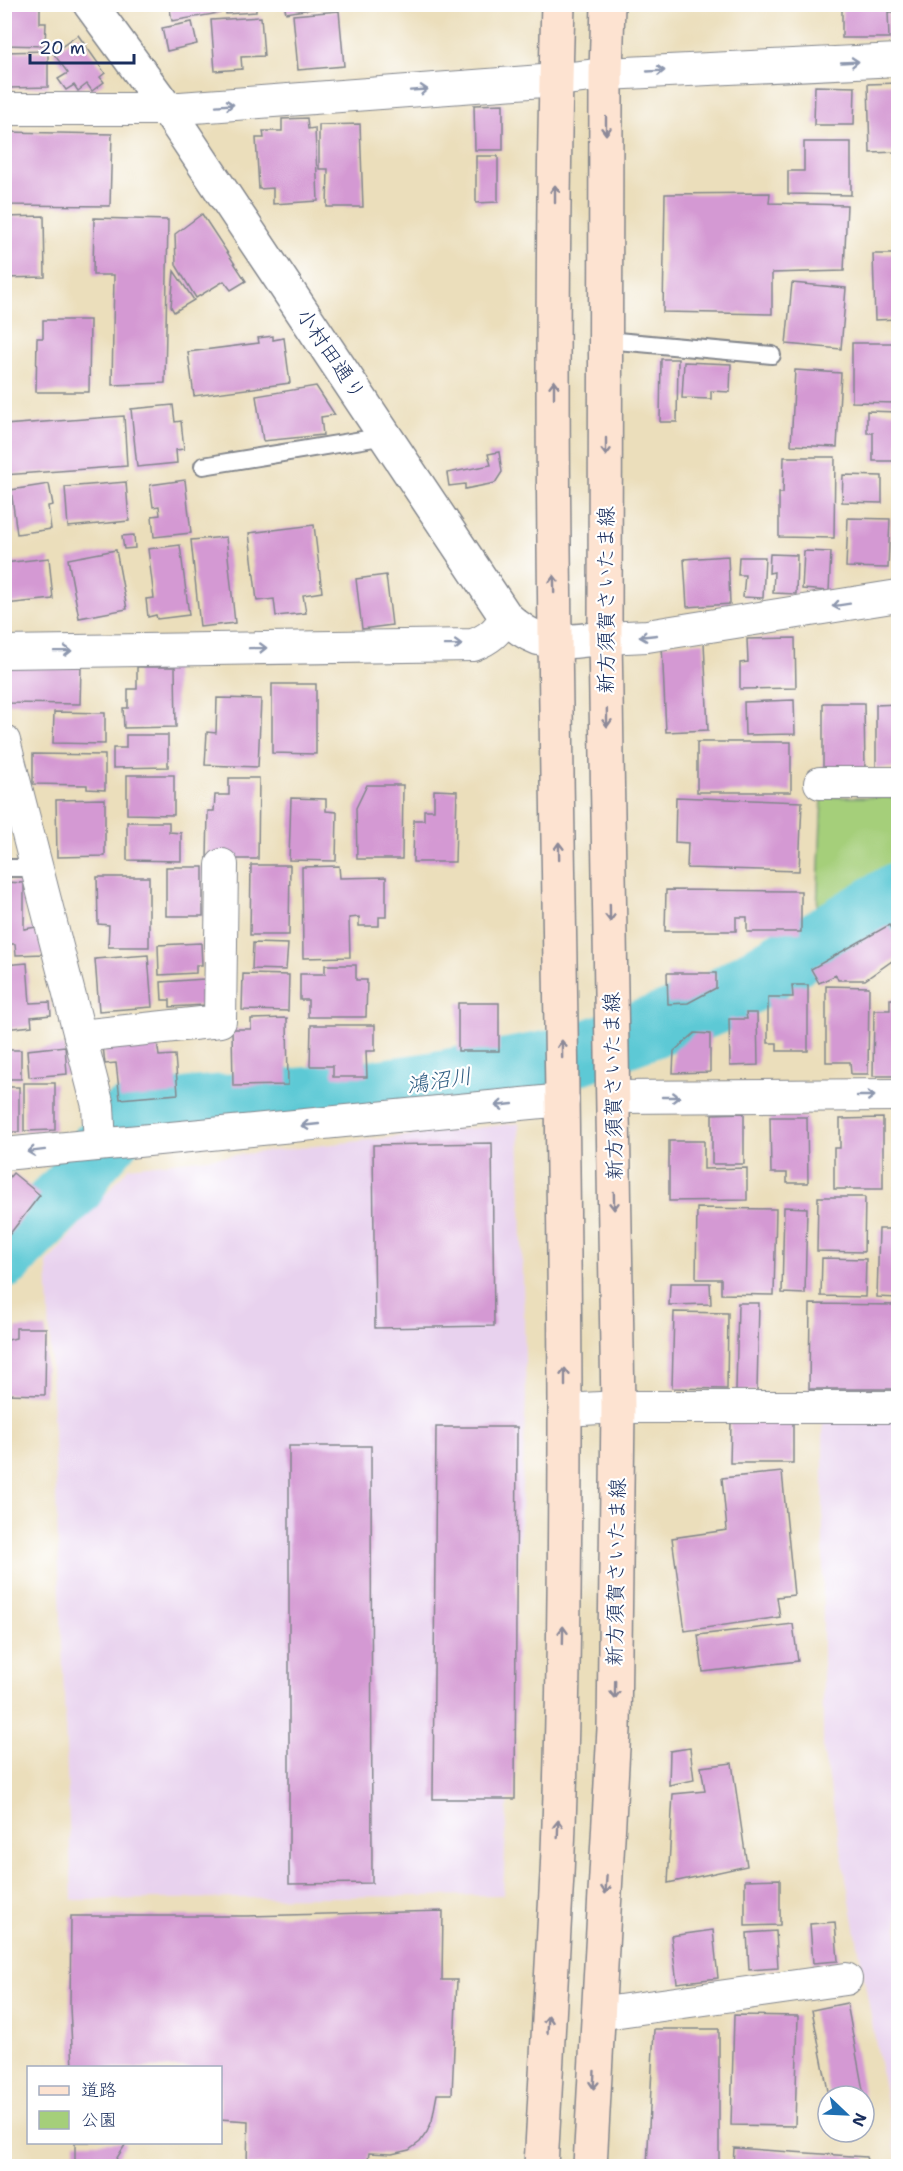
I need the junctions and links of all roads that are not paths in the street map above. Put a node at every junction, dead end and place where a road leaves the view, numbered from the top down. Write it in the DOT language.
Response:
graph roads {
  1 [pos="90,4"];
  2 [pos="558,4"];
  3 [pos="608,4"];
  4 [pos="898,60"];
  5 [pos="606,74"];
  6 [pos="556,80"];
  7 [pos="4,109"];
  8 [pos="167,109"];
  9 [pos="606,340"];
  10 [pos="772,355"];
  11 [pos="386,436"];
  12 [pos="203,466"];
  13 [pos="898,596"];
  14 [pos="506,617"];
  15 [pos="605,638"];
  16 [pos="555,642"];
  17 [pos="4,652"];
  18 [pos="4,741"];
  19 [pos="820,783"];
  20 [pos="898,783"];
  21 [pos="222,865"];
  22 [pos="4,868"];
  23 [pos="37,868"];
  24 [pos="80,1036"];
  25 [pos="612,1088"];
  26 [pos="563,1091"];
  27 [pos="898,1095"];
  28 [pos="100,1144"];
  29 [pos="4,1154"];
  30 [pos="618,1407"];
  31 [pos="898,1407"];
  32 [pos="565,1410"];
  33 [pos="846,1979"];
  34 [pos="598,2014"];
  35 [pos="541,2166"];
  36 [pos="590,2166"];
  1 -- 8 [label="street, 小村田通り"];
  2 -- 6 [label="main road"];
  3 -- 5 [label="main road, 新方須賀さいたま線"];
  5 -- 4 [label="street, one-way"];
  5 -- 6 [label="street"];
  5 -- 9 [label="main road, 新方須賀さいたま線, one-way"];
  8 -- 6 [label="street, one-way"];
  16 -- 6 [label="main road, one-way"];
  7 -- 8 [label="street"];
  8 -- 11 [label="street, 小村田通り"];
  9 -- 10 [label="lane"];
  9 -- 15 [label="main road, 新方須賀さいたま線, one-way"];
  11 -- 12 [label="lane"];
  11 -- 14 [label="street, 小村田通り"];
  13 -- 15 [label="street, one-way"];
  14 -- 16 [label="street, 小村田通り"];
  17 -- 14 [label="street, one-way"];
  15 -- 16 [label="street, 小村田通り"];
  15 -- 25 [label="main road, 新方須賀さいたま線, one-way"];
  26 -- 16 [label="main road, one-way"];
  18 -- 23 [label="street"];
  19 -- 20 [label="street"];
  21 -- 24 [label="street"];
  22 -- 23 [label="lane"];
  23 -- 24 [label="street"];
  24 -- 28 [label="street"];
  25 -- 27 [label="street, one-way"];
  25 -- 30 [label="main road, 新方須賀さいたま線, one-way"];
  26 -- 28 [label="street, one-way"];
  32 -- 26 [label="main road, one-way"];
  28 -- 29 [label="street, one-way"];
  30 -- 31 [label="street"];
  30 -- 32 [label="street"];
  30 -- 34 [label="main road, 新方須賀さいたま線, one-way"];
  35 -- 32 [label="main road, one-way"];
  33 -- 34 [label="street"];
  34 -- 36 [label="main road, 新方須賀さいたま線, one-way"];
}
